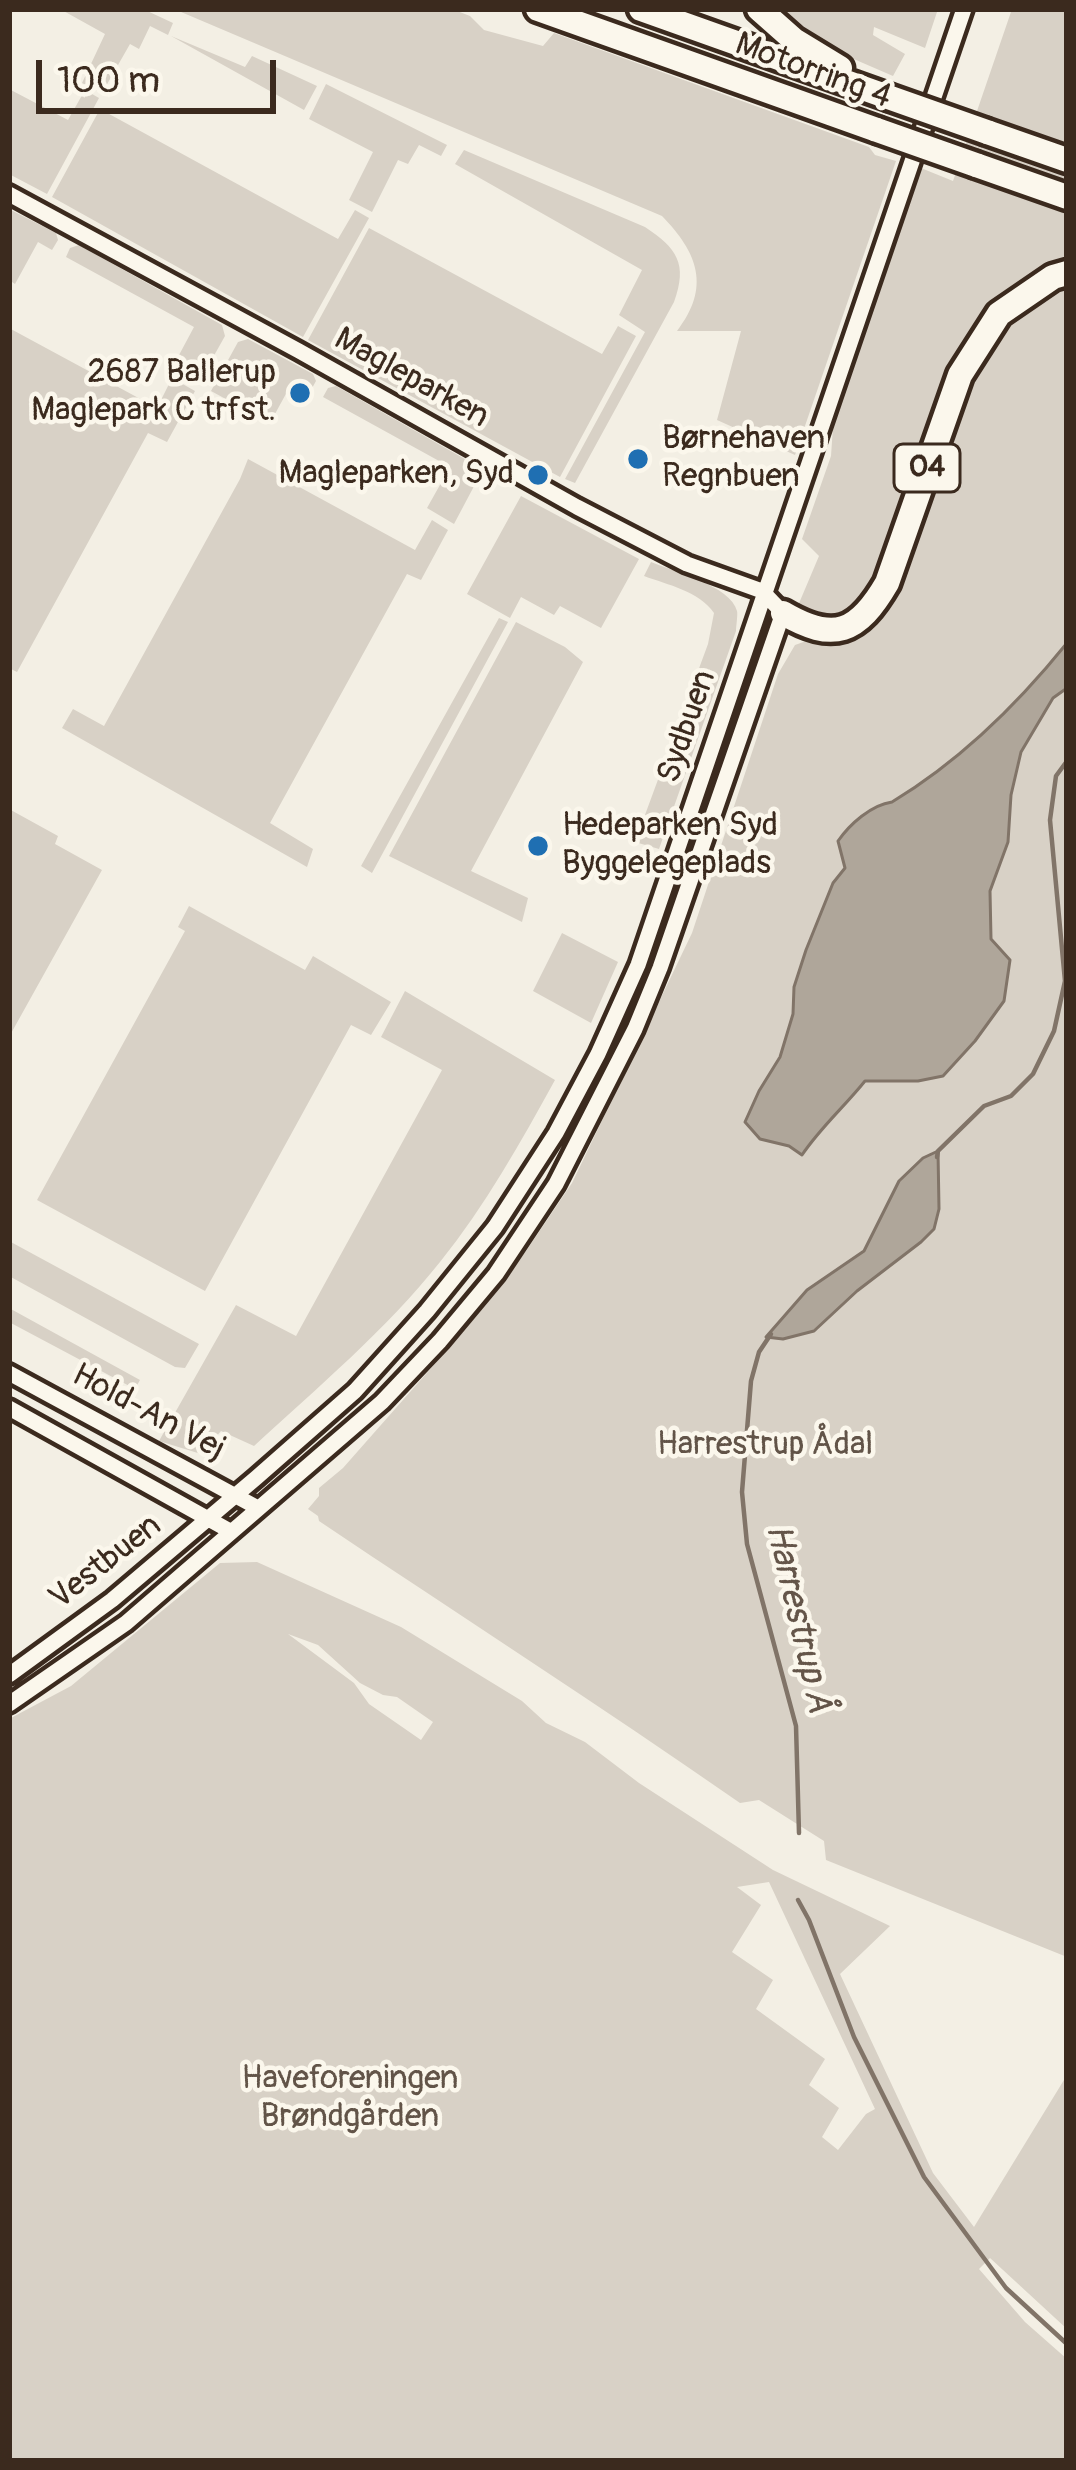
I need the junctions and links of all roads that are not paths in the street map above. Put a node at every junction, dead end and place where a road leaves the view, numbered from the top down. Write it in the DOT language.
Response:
graph roads {
  1 [pos="538,9"];
  2 [pos="641,9"];
  3 [pos="759,9"];
  4 [pos="964,9"];
  5 [pos="888,97"];
  6 [pos="1067,160"];
  7 [pos="9,194"];
  8 [pos="1067,197"];
  9 [pos="1067,273"];
  10 [pos="774,604"];
  11 [pos="9,1373"];
  12 [pos="9,1408"];
  13 [pos="236,1494"];
  14 [pos="258,1508"];
  15 [pos="208,1519"];
  16 [pos="230,1531"];
  17 [pos="9,1675"];
  18 [pos="9,1704"];
  1 -- 8 [label="highway, Motorring 4, bridge"];
  2 -- 5 [label="highway, Motorring 4"];
  3 -- 5 [label="highway"];
  4 -- 10 [label="street, Sydbuen"];
  5 -- 6 [label="highway, Motorring 4, bridge"];
  7 -- 10 [label="street, Magleparken"];
  9 -- 10 [label="highway, O4"];
  10 -- 13 [label="street, Sydbuen"];
  10 -- 14 [label="street, Sydbuen"];
  11 -- 13 [label="street, Hold-An Vej"];
  12 -- 15 [label="street, Hold-An Vej"];
  13 -- 14 [label="street, Hold-An Vej"];
  13 -- 15 [label="street, Vestbuen"];
  14 -- 16 [label="street, Sydbuen"];
  15 -- 16 [label="street, Hold-An Vej"];
  15 -- 17 [label="street, Vestbuen"];
  16 -- 18 [label="street, Vestbuen"];
}
